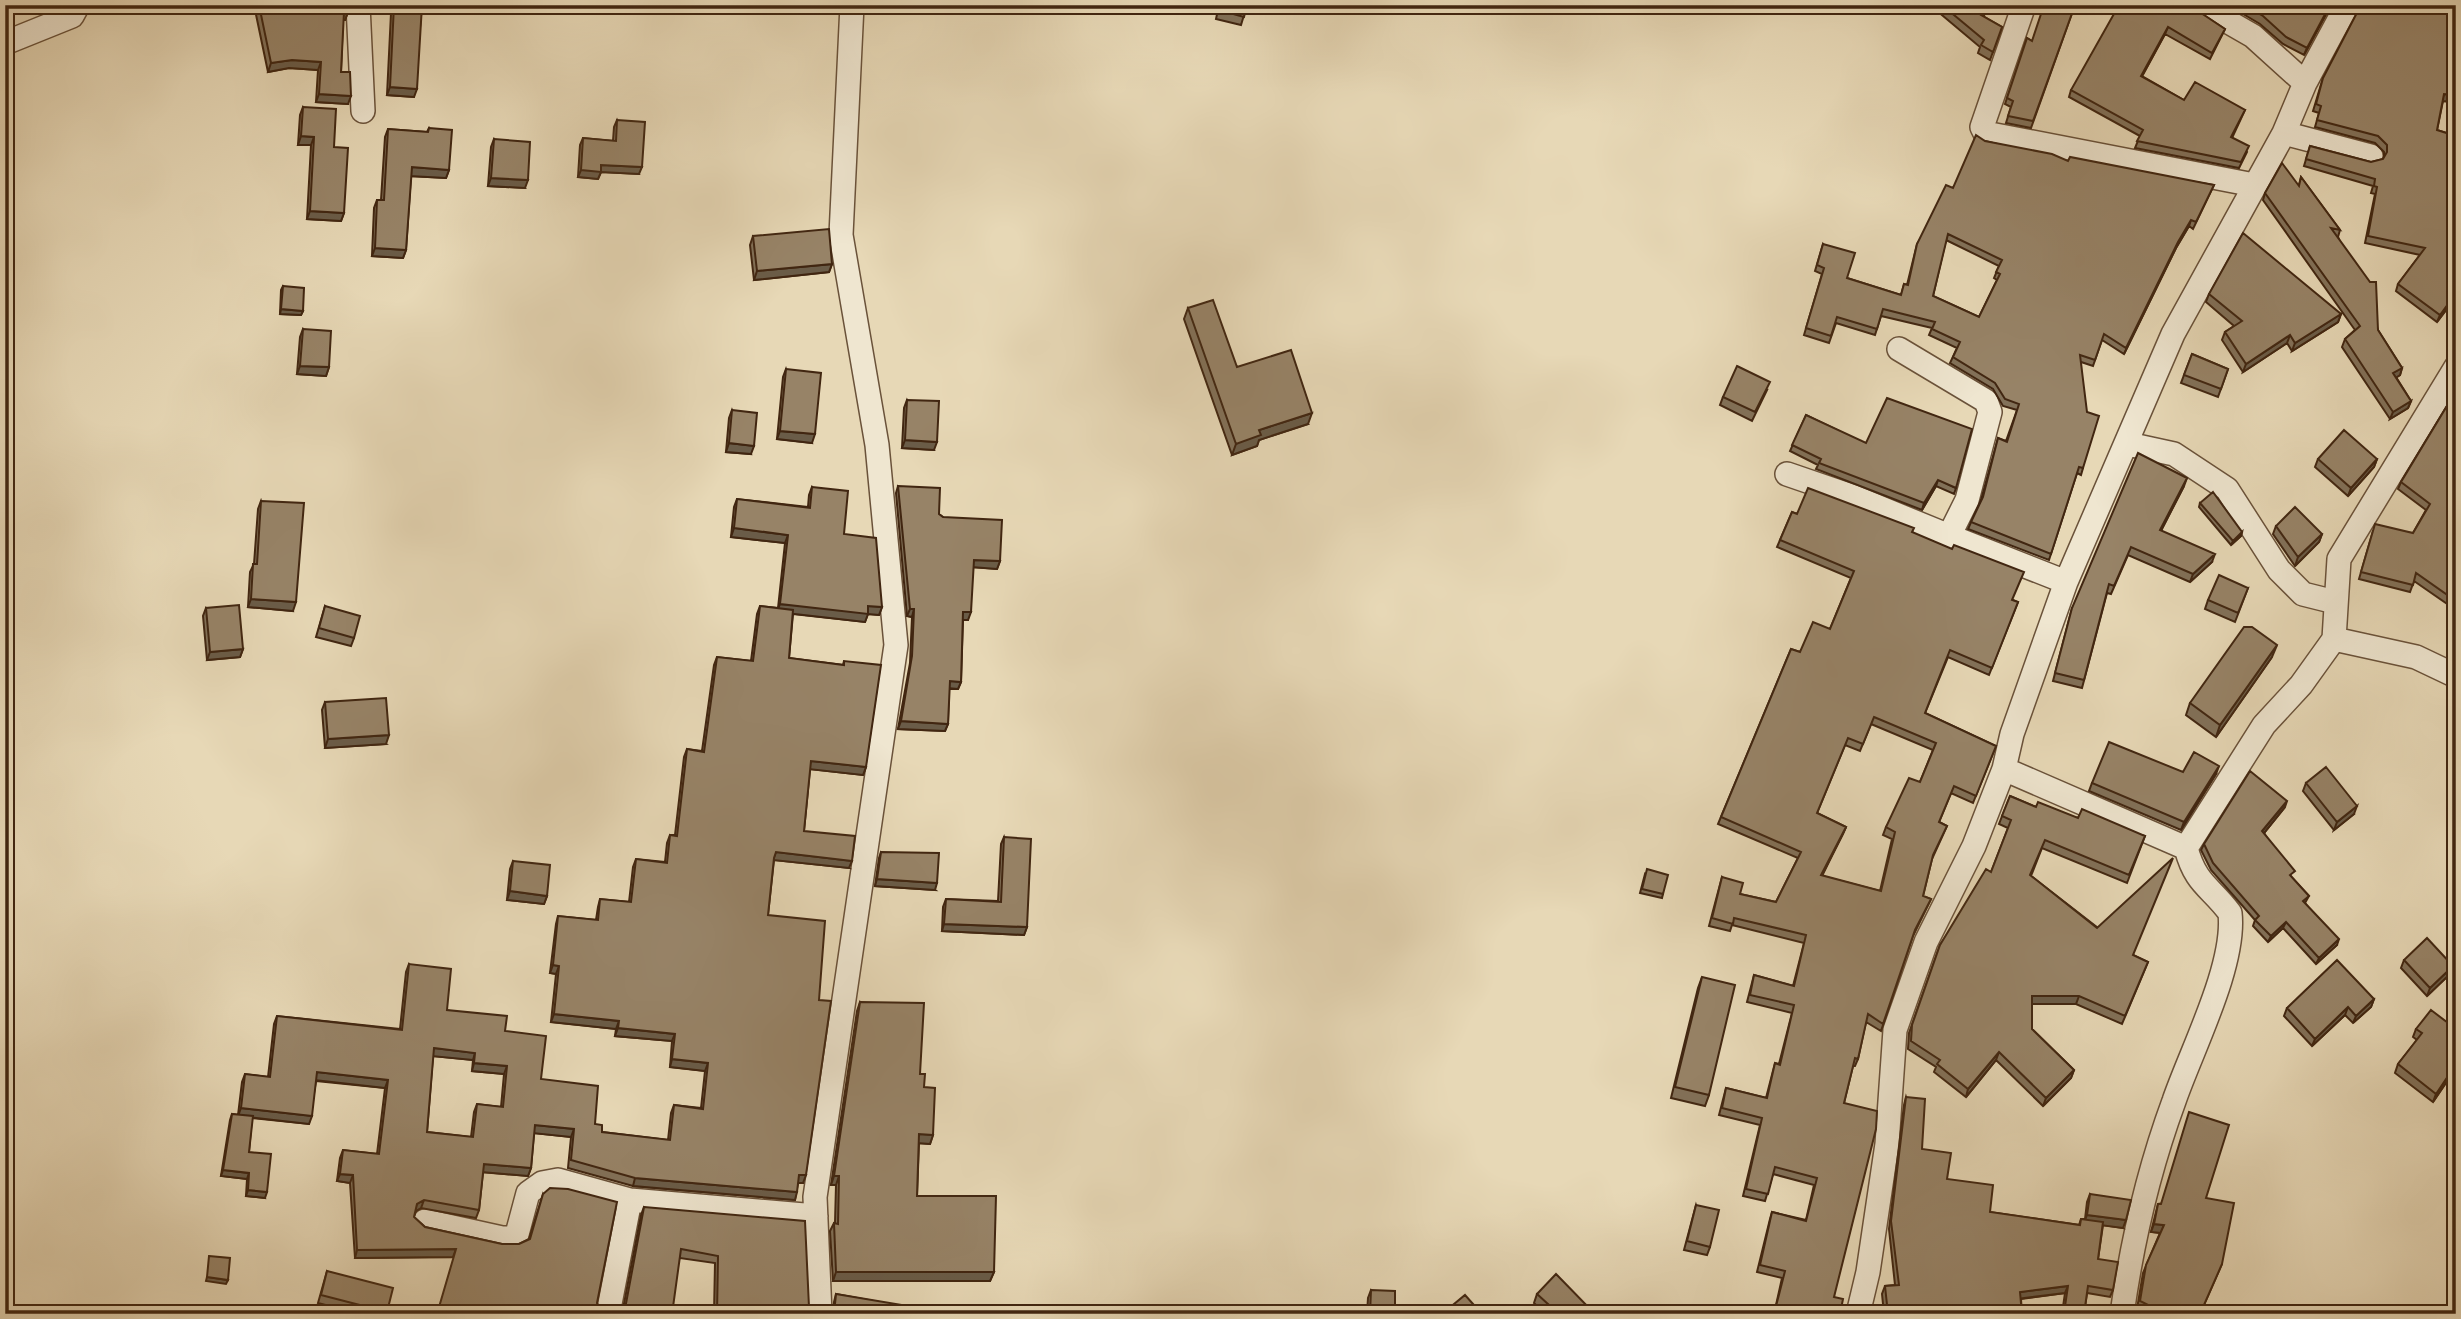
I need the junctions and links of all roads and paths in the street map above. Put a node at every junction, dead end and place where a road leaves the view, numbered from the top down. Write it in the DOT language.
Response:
graph roads {
  1 [pos="79,5"];
  2 [pos="358,5"];
  3 [pos="852,5"];
  4 [pos="2024,5"];
  5 [pos="2199,5"];
  6 [pos="2347,5"];
  7 [pos="5,43"];
  8 [pos="2305,83"];
  9 [pos="363,111"];
  10 [pos="2284,133"];
  11 [pos="2371,156"];
  12 [pos="2254,186"];
  13 [pos="1899,349"];
  14 [pos="2456,367"];
  15 [pos="2447,399"];
  16 [pos="2128,443"];
  17 [pos="1787,474"];
  18 [pos="1949,536"];
  19 [pos="2066,582"];
  20 [pos="2335,602"];
  21 [pos="2334,639"];
  22 [pos="2456,676"];
  23 [pos="2004,769"];
  24 [pos="2186,848"];
  25 [pos="630,1200"];
  26 [pos="816,1216"];
  27 [pos="425,1221"];
  28 [pos="607,1314"];
  29 [pos="820,1314"];
  30 [pos="1858,1314"];
  31 [pos="2122,1314"];
  1 -- 7 [label="street"];
  2 -- 9 [label="street"];
  3 -- 26 [label="street"];
  4 -- 12 [label="street"];
  5 -- 8 [label="street"];
  6 -- 8 [label="street"];
  8 -- 10 [label="street"];
  10 -- 11 [label="street"];
  10 -- 12 [label="street"];
  12 -- 16 [label="street"];
  13 -- 18 [label="street"];
  14 -- 15 [label="street"];
  15 -- 20 [label="street"];
  16 -- 19 [label="street"];
  16 -- 20 [label="street"];
  17 -- 18 [label="street"];
  18 -- 19 [label="street"];
  19 -- 23 [label="street"];
  20 -- 21 [label="street"];
  21 -- 22 [label="street"];
  21 -- 24 [label="street"];
  23 -- 24 [label="street"];
  23 -- 30 [label="street"];
  24 -- 31 [label="street"];
  25 -- 26 [label="street"];
  25 -- 27 [label="street"];
  25 -- 28 [label="street"];
  26 -- 29 [label="street"];
}
